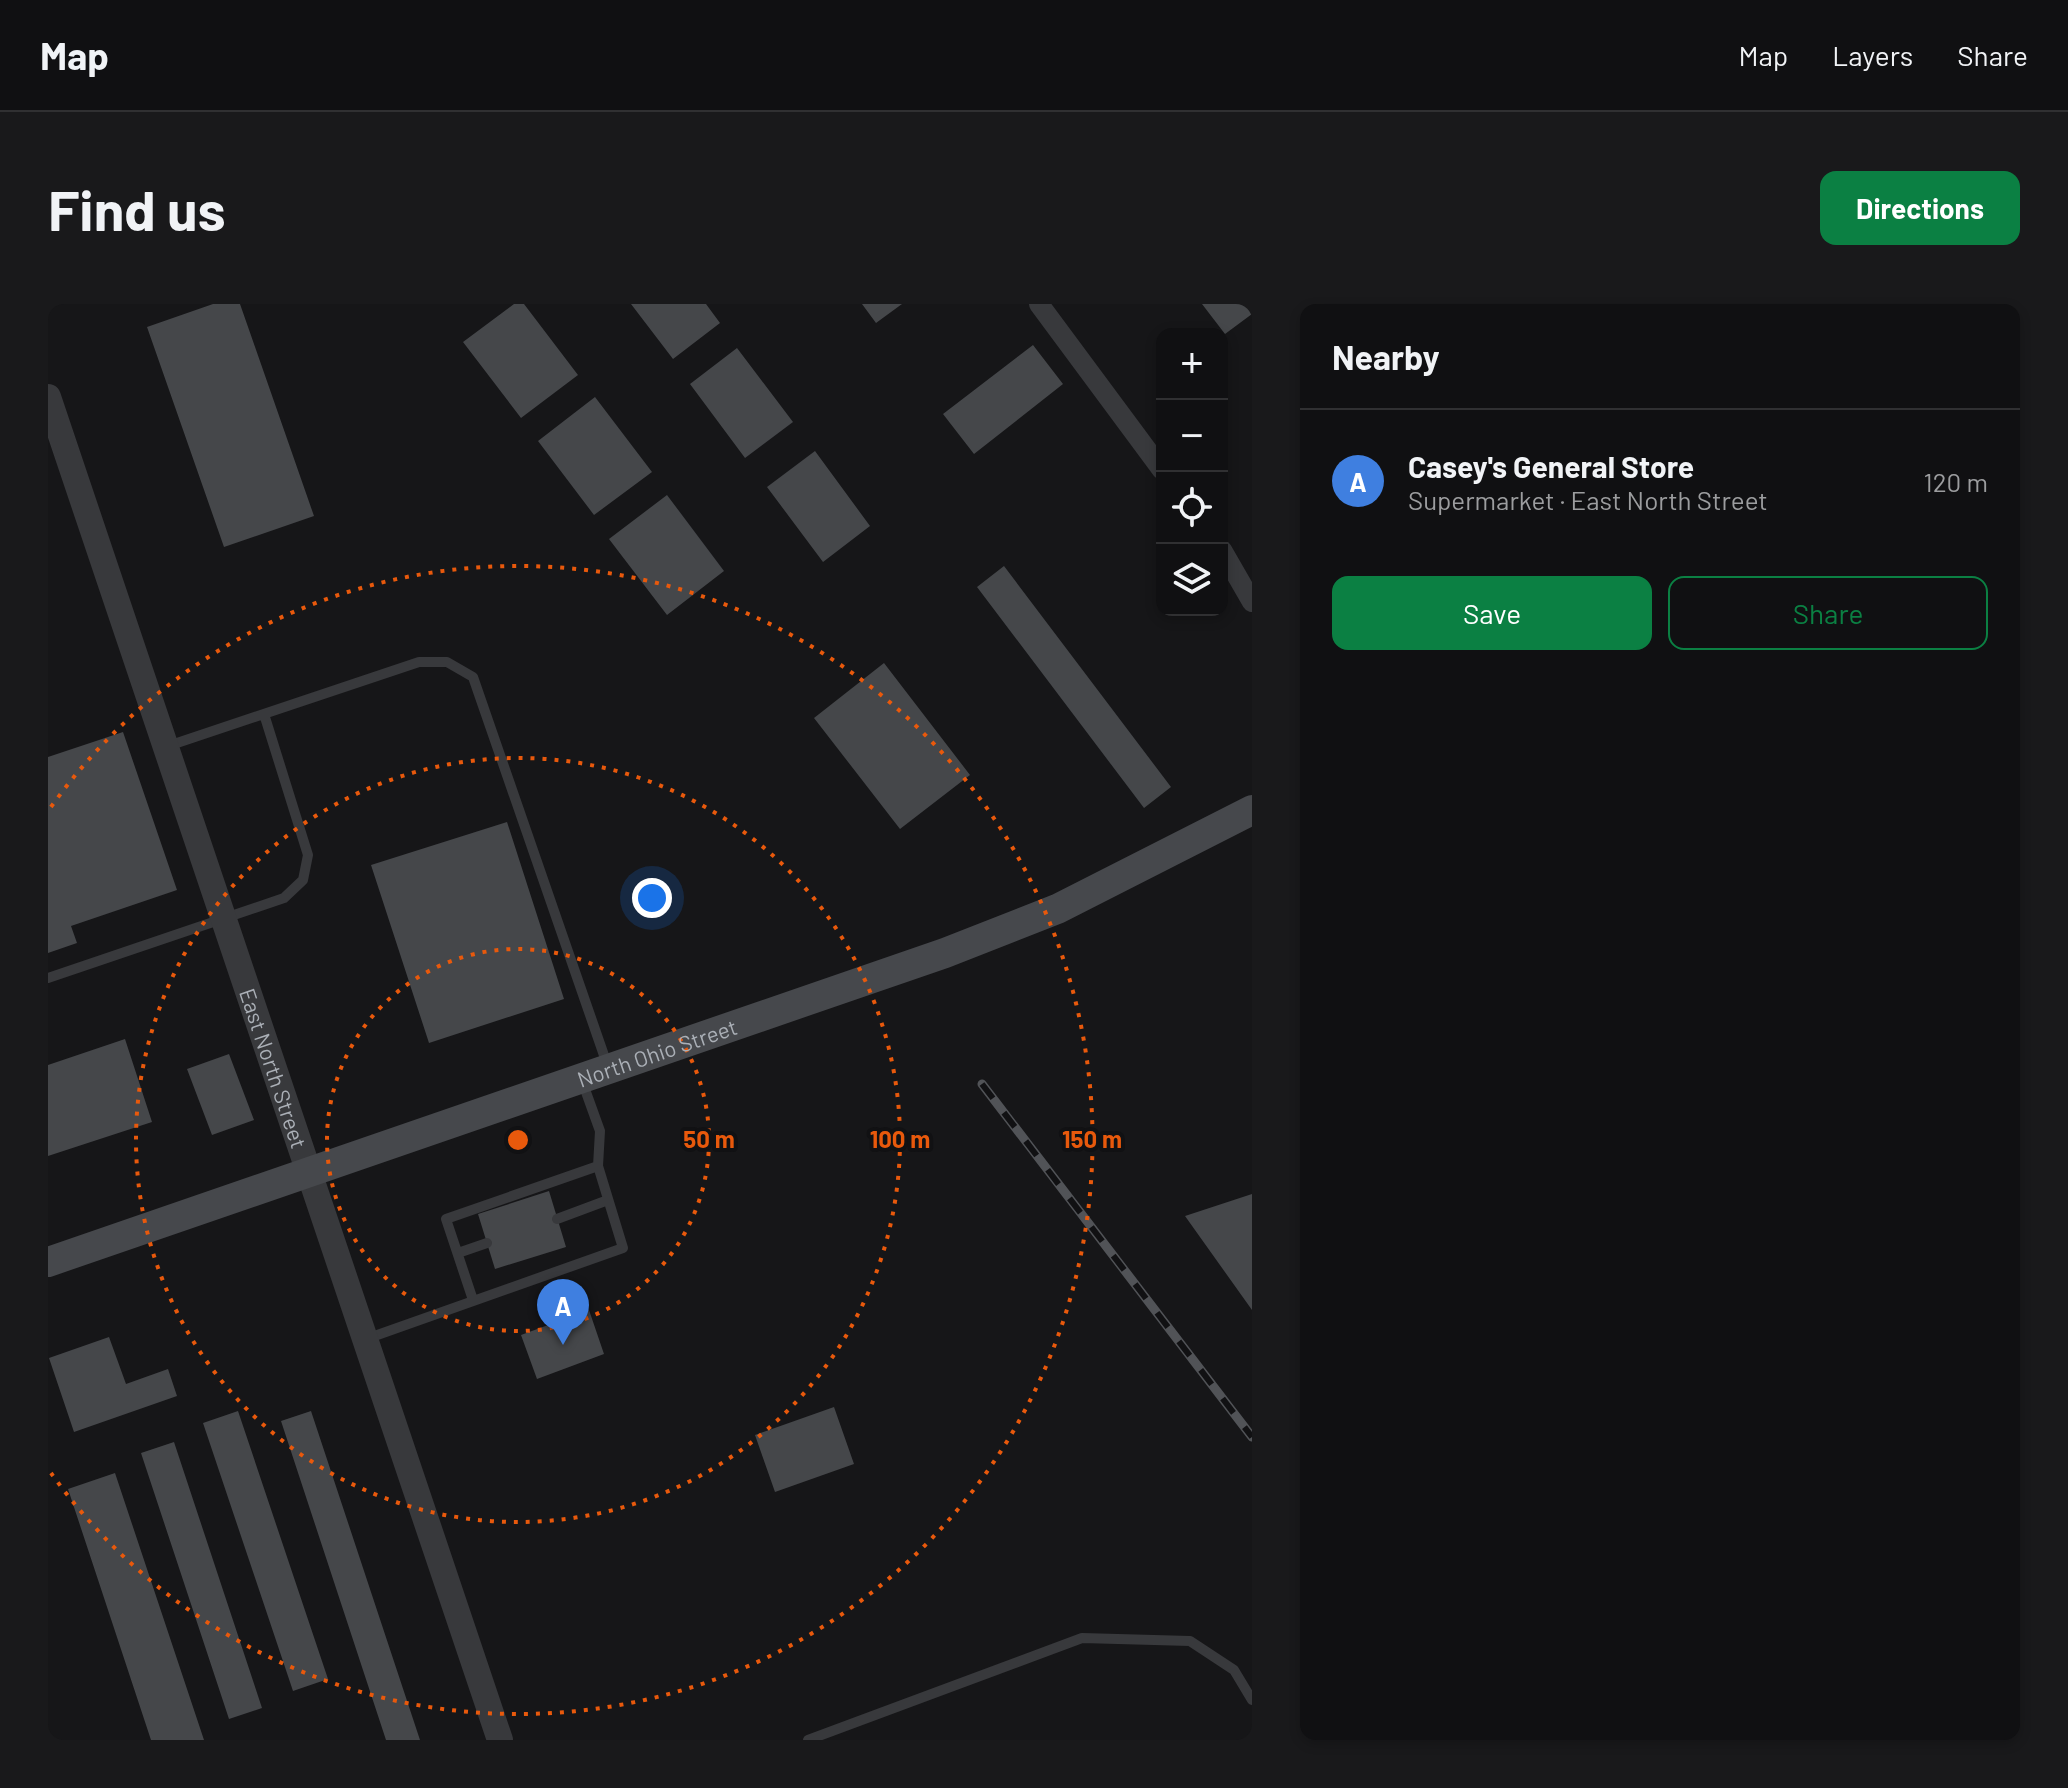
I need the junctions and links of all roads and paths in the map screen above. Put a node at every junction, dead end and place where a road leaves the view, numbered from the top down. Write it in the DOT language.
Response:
graph roads {
  1 [pos="1039,304"];
  2 [pos="48,397"];
  3 [pos="1156,462"];
  4 [pos="1228,560"];
  5 [pos="1252,602"];
  6 [pos="264,714"];
  7 [pos="167,747"];
  8 [pos="1252,810"];
  9 [pos="225,920"];
  10 [pos="48,978"];
  11 [pos="595,1074"];
  12 [pos="598,1166"];
  13 [pos="311,1172"];
  14 [pos="608,1200"];
  15 [pos="557,1219"];
  16 [pos="487,1243"];
  17 [pos="458,1253"];
  18 [pos="48,1262"];
  19 [pos="473,1300"];
  20 [pos="366,1339"];
  21 [pos="1252,1700"];
  22 [pos="500,1740"];
  23 [pos="808,1740"];
  1 -- 3 [label="street"];
  2 -- 7 [label="street, East North Street"];
  4 -- 5 [label="street"];
  6 -- 7 [label="lane"];
  6 -- 9 [label="lane"];
  6 -- 11 [label="lane"];
  7 -- 9 [label="street, East North Street"];
  8 -- 11 [label="main road, North Ohio Street"];
  9 -- 10 [label="lane"];
  9 -- 13 [label="street, East North Street"];
  11 -- 12 [label="lane"];
  11 -- 13 [label="main road, North Ohio Street"];
  12 -- 14 [label="lane"];
  12 -- 17 [label="lane"];
  13 -- 18 [label="main road, North Ohio Street"];
  13 -- 20 [label="street, East North Street"];
  14 -- 15 [label="lane"];
  14 -- 19 [label="lane"];
  16 -- 17 [label="lane"];
  17 -- 19 [label="lane"];
  19 -- 20 [label="lane"];
  20 -- 22 [label="street, East North Street"];
  21 -- 23 [label="lane"];
}
